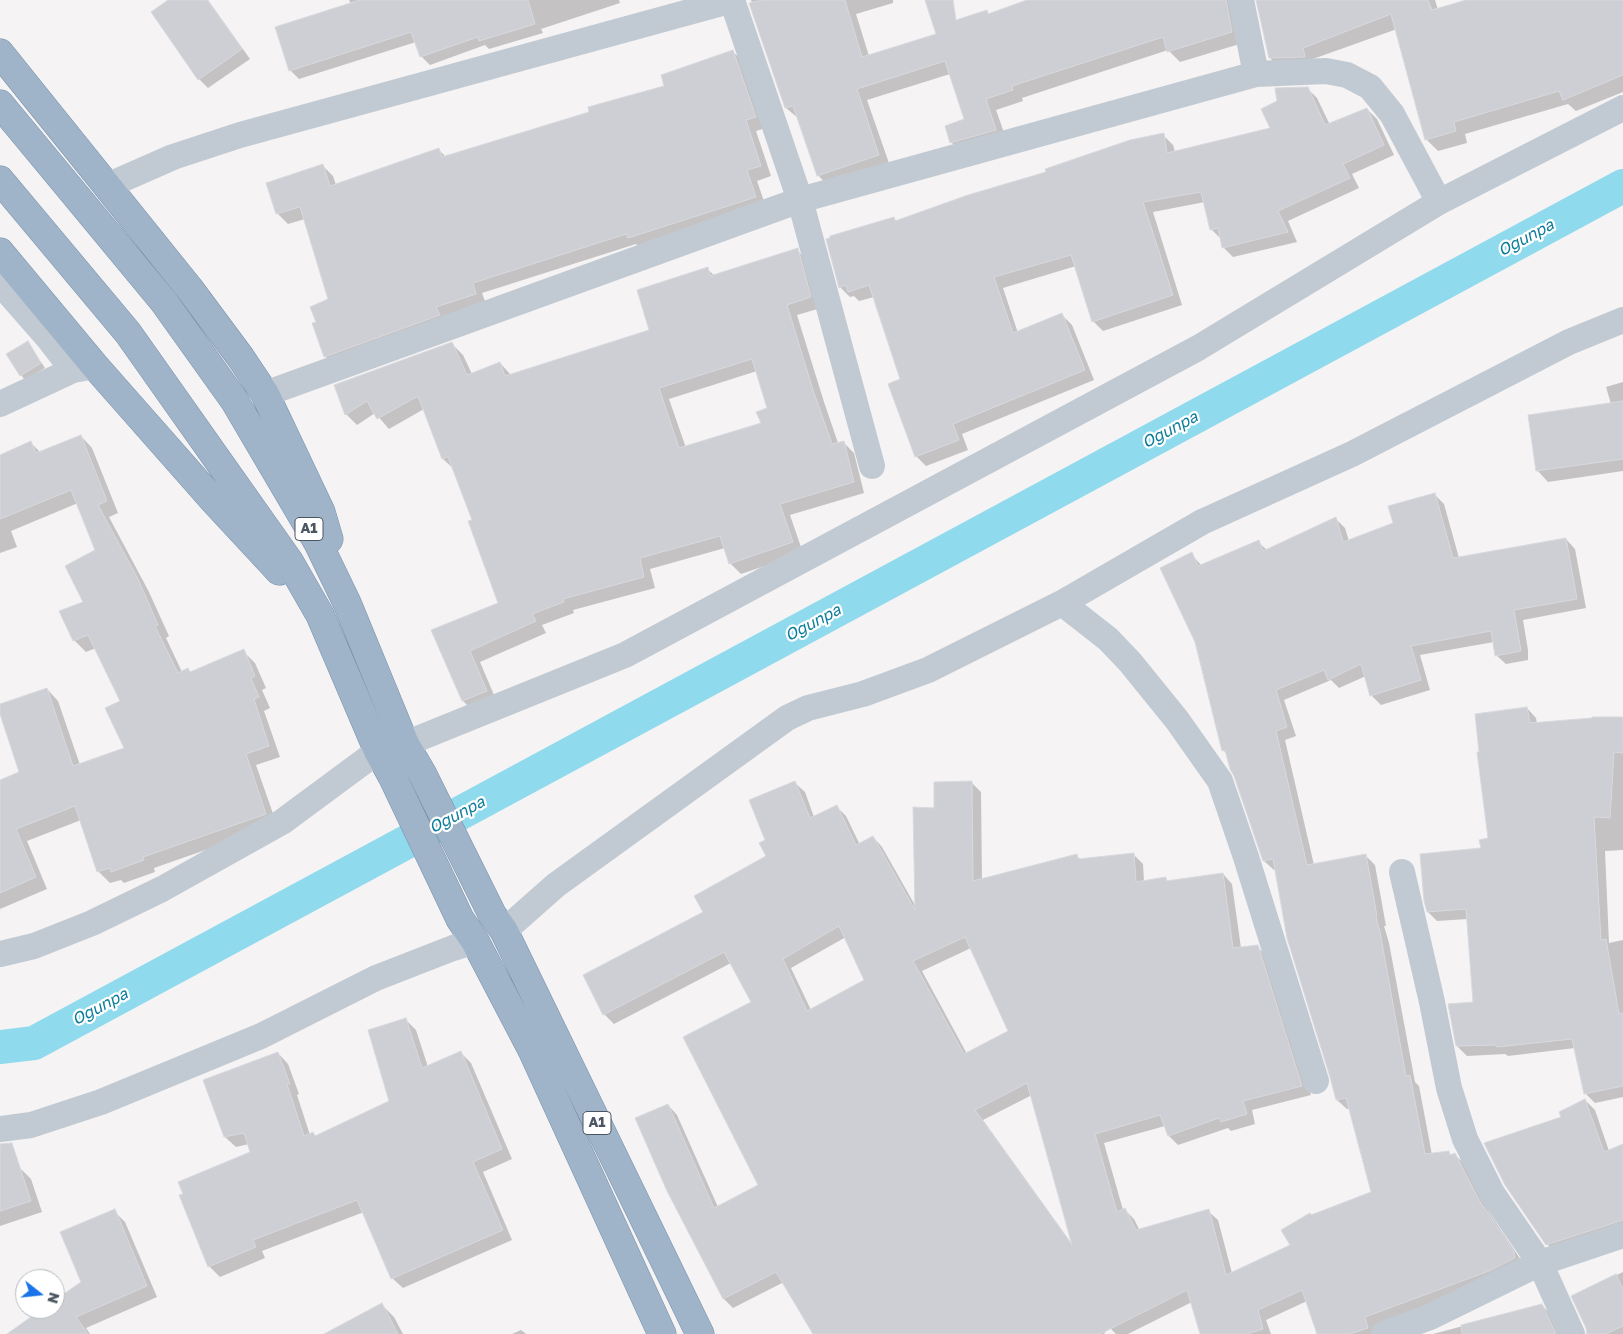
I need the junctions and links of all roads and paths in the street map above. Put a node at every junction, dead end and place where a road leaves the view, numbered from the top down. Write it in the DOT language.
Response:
graph roads {
  1 [pos="732,0"];
  2 [pos="1241,0"];
  3 [pos="0,53"];
  4 [pos="1256,74"];
  5 [pos="0,104"];
  6 [pos="1623,108"];
  7 [pos="0,180"];
  8 [pos="107,186"];
  9 [pos="800,200"];
  10 [pos="1439,202"];
  11 [pos="0,252"];
  12 [pos="0,283"];
  13 [pos="1623,320"];
  14 [pos="84,368"];
  15 [pos="265,394"];
  16 [pos="0,404"];
  17 [pos="872,466"];
  18 [pos="347,603"];
  19 [pos="1062,603"];
  20 [pos="320,615"];
  21 [pos="406,744"];
  22 [pos="378,751"];
  23 [pos="1402,872"];
  24 [pos="498,923"];
  25 [pos="475,941"];
  26 [pos="0,954"];
  27 [pos="1316,1081"];
  28 [pos="0,1129"];
  29 [pos="1623,1234"];
  30 [pos="1540,1263"];
  31 [pos="662,1334"];
  32 [pos="700,1334"];
  33 [pos="1384,1334"];
  34 [pos="1572,1334"];
  1 -- 8 [label="street"];
  1 -- 9 [label="street"];
  2 -- 4 [label="street"];
  3 -- 8 [label="highway"];
  4 -- 9 [label="street"];
  4 -- 10 [label="street"];
  5 -- 18 [label="highway, A1"];
  6 -- 10 [label="street"];
  7 -- 20 [label="highway, A1"];
  8 -- 15 [label="highway"];
  9 -- 15 [label="street"];
  9 -- 17 [label="street"];
  10 -- 21 [label="street"];
  11 -- 14 [label="highway"];
  12 -- 14 [label="street"];
  13 -- 19 [label="street"];
  14 -- 16 [label="street"];
  14 -- 20 [label="highway"];
  15 -- 18 [label="highway"];
  18 -- 21 [label="highway, A1"];
  19 -- 24 [label="street"];
  19 -- 27 [label="street"];
  20 -- 22 [label="highway, A1"];
  21 -- 24 [label="highway, A1"];
  22 -- 25 [label="highway, A1"];
  22 -- 26 [label="street"];
  23 -- 30 [label="street"];
  24 -- 32 [label="highway, A1"];
  25 -- 28 [label="street"];
  25 -- 31 [label="highway, A1"];
  29 -- 30 [label="street"];
  30 -- 33 [label="street"];
  30 -- 34 [label="street"];
}
